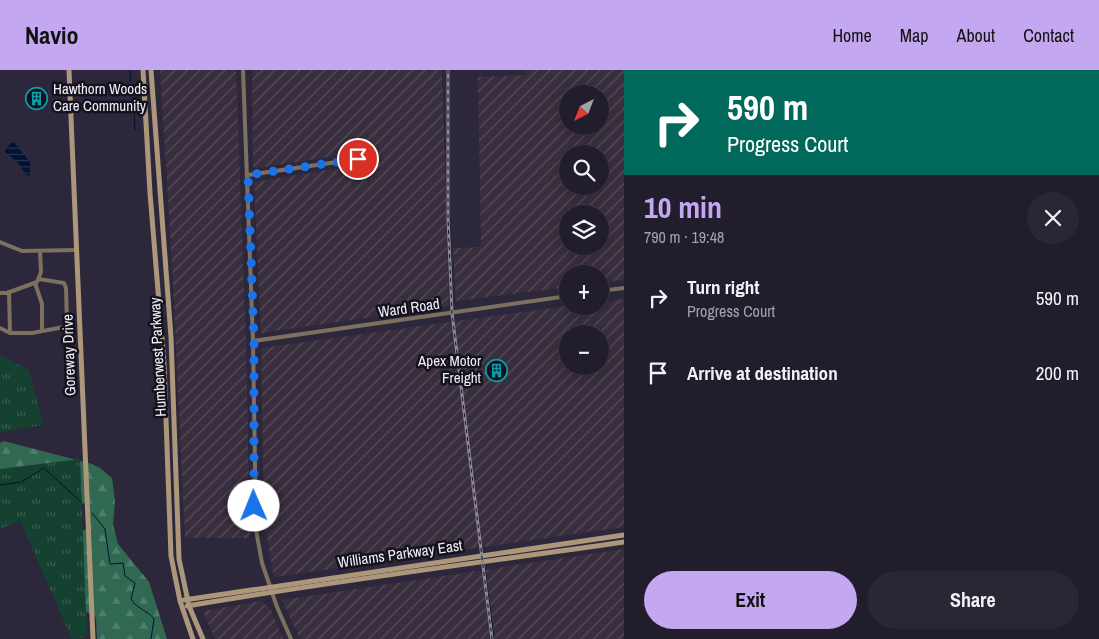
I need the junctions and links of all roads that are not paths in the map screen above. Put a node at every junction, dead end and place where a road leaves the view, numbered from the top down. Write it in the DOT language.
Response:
graph roads {
  1 [pos="69,70"];
  2 [pos="143,70"];
  3 [pos="151,70"];
  4 [pos="243,70"];
  5 [pos="358,159"];
  6 [pos="248,175"];
  7 [pos="0,242"];
  8 [pos="77,250"];
  9 [pos="40,251"];
  10 [pos="39,279"];
  11 [pos="34,283"];
  12 [pos="624,288"];
  13 [pos="609,290"];
  14 [pos="9,292"];
  15 [pos="0,293"];
  16 [pos="559,297"];
  17 [pos="0,328"];
  18 [pos="42,331"];
  19 [pos="10,333"];
  20 [pos="254,341"];
  21 [pos="624,535"];
  22 [pos="624,542"];
  23 [pos="270,586"];
  24 [pos="272,593"];
  25 [pos="187,600"];
  26 [pos="180,601"];
  27 [pos="189,606"];
  28 [pos="182,607"];
  29 [pos="93,639"];
  30 [pos="193,639"];
  31 [pos="203,639"];
  32 [pos="291,639"];
  1 -- 8 [label="main road, Goreway Drive"];
  2 -- 26 [label="main road, Humberwest Parkway"];
  3 -- 25 [label="main road, Humberwest Parkway"];
  4 -- 6 [label="street"];
  5 -- 6 [label="street"];
  6 -- 20 [label="street"];
  7 -- 9 [label="street"];
  8 -- 9 [label="street"];
  8 -- 29 [label="main road, Goreway Drive"];
  9 -- 10 [label="street"];
  10 -- 11 [label="street"];
  10 -- 18 [label="street"];
  11 -- 14 [label="street"];
  11 -- 18 [label="street"];
  12 -- 13 [label="street"];
  14 -- 15 [label="street"];
  14 -- 19 [label="street"];
  16 -- 20 [label="street, Ward Road"];
  17 -- 19 [label="street"];
  18 -- 19 [label="street"];
  20 -- 23 [label="street"];
  21 -- 23 [label="main road, Williams Parkway East"];
  22 -- 24 [label="main road, Williams Parkway East"];
  23 -- 24 [label="street"];
  23 -- 25 [label="main road, Williams Parkway East"];
  24 -- 27 [label="main road, Williams Parkway East"];
  24 -- 32 [label="street"];
  25 -- 26 [label="main road, Williams Parkway East"];
  25 -- 27 [label="main road, Humberwest Parkway"];
  26 -- 28 [label="main road, Humberwest Parkway"];
  27 -- 28 [label="main road, Williams Parkway East"];
  27 -- 31 [label="main road, Humberwest Parkway"];
  28 -- 30 [label="main road, Humberwest Parkway"];
}
